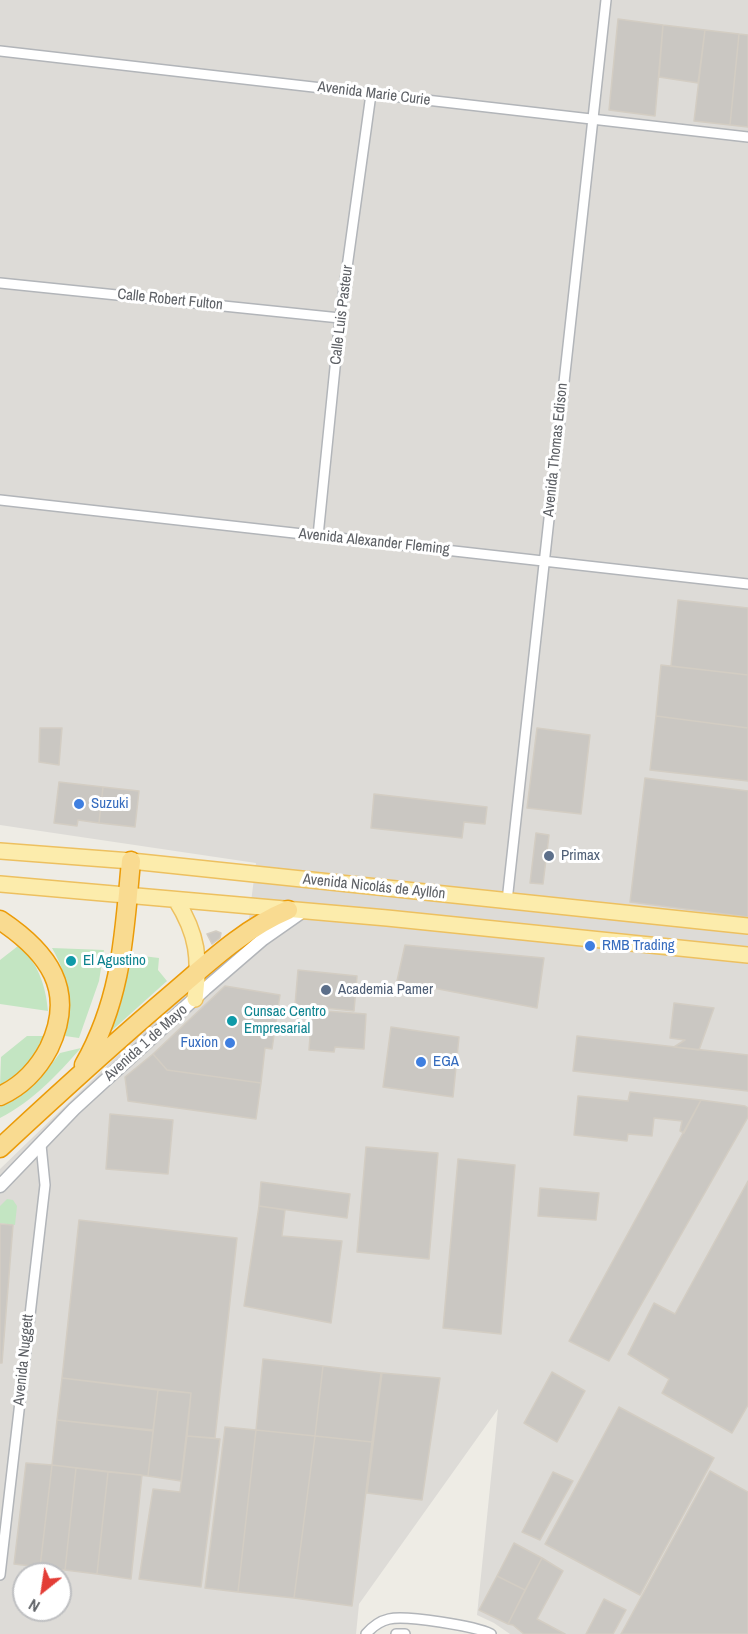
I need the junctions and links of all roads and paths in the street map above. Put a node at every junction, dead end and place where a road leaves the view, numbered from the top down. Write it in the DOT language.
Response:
graph roads {
  1 [pos="606,0"];
  2 [pos="0,51"];
  3 [pos="371,94"];
  4 [pos="593,119"];
  5 [pos="748,137"];
  6 [pos="0,283"];
  7 [pos="340,318"];
  8 [pos="0,500"];
  9 [pos="318,536"];
  10 [pos="544,561"];
  11 [pos="748,584"];
  12 [pos="0,851"];
  13 [pos="131,861"];
  14 [pos="0,884"];
  15 [pos="128,895"];
  16 [pos="176,900"];
  17 [pos="507,901"];
  18 [pos="296,911"];
  19 [pos="0,921"];
  20 [pos="748,926"];
  21 [pos="748,955"];
  22 [pos="198,971"];
  23 [pos="195,999"];
  24 [pos="70,1083"];
  25 [pos="0,1096"];
  26 [pos="41,1144"];
  27 [pos="0,1148"];
  28 [pos="0,1186"];
  29 [pos="0,1575"];
  30 [pos="366,1634"];
  31 [pos="396,1634"];
  32 [pos="405,1634"];
  33 [pos="491,1634"];
  1 -- 4 [label="street, Avenida Thomas Edison"];
  2 -- 3 [label="street, Avenida Marie Curie"];
  3 -- 4 [label="street, Avenida Marie Curie"];
  3 -- 7 [label="street, Calle Luis Pasteur"];
  4 -- 5 [label="street, Avenida Marie Curie"];
  4 -- 10 [label="street, Avenida Thomas Edison"];
  6 -- 7 [label="street, Calle Robert Fulton"];
  7 -- 9 [label="street, Calle Luis Pasteur"];
  8 -- 9 [label="street, Avenida Alexander Fleming"];
  9 -- 10 [label="street, Avenida Alexander Fleming"];
  10 -- 11 [label="street, Avenida Alexander Fleming"];
  10 -- 17 [label="street, Avenida Thomas Edison"];
  12 -- 13 [label="main road, Avenida Nicolás de Ayllón"];
  13 -- 15 [label="highway"];
  13 -- 17 [label="main road, Avenida Nicolás de Ayllón"];
  14 -- 15 [label="main road, Avenida Nicolás de Ayllón"];
  15 -- 16 [label="main road, Avenida Nicolás de Ayllón"];
  15 -- 24 [label="highway"];
  16 -- 18 [label="main road, Avenida Nicolás de Ayllón"];
  16 -- 22 [label="main road"];
  17 -- 20 [label="main road, Avenida Nicolás de Ayllón"];
  18 -- 21 [label="main road, Avenida Nicolás de Ayllón"];
  18 -- 22 [label="highway"];
  18 -- 23 [label="street, Avenida 1 de Mayo"];
  19 -- 25 [label="highway"];
  22 -- 23 [label="main road"];
  22 -- 24 [label="highway"];
  23 -- 26 [label="street, Avenida 1 de Mayo"];
  24 -- 27 [label="highway"];
  26 -- 28 [label="street, Avenida 1 de Mayo"];
  26 -- 29 [label="street, Avenida Nuggett"];
  30 -- 33 [label="street"];
  31 -- 32 [label="street"];
}
